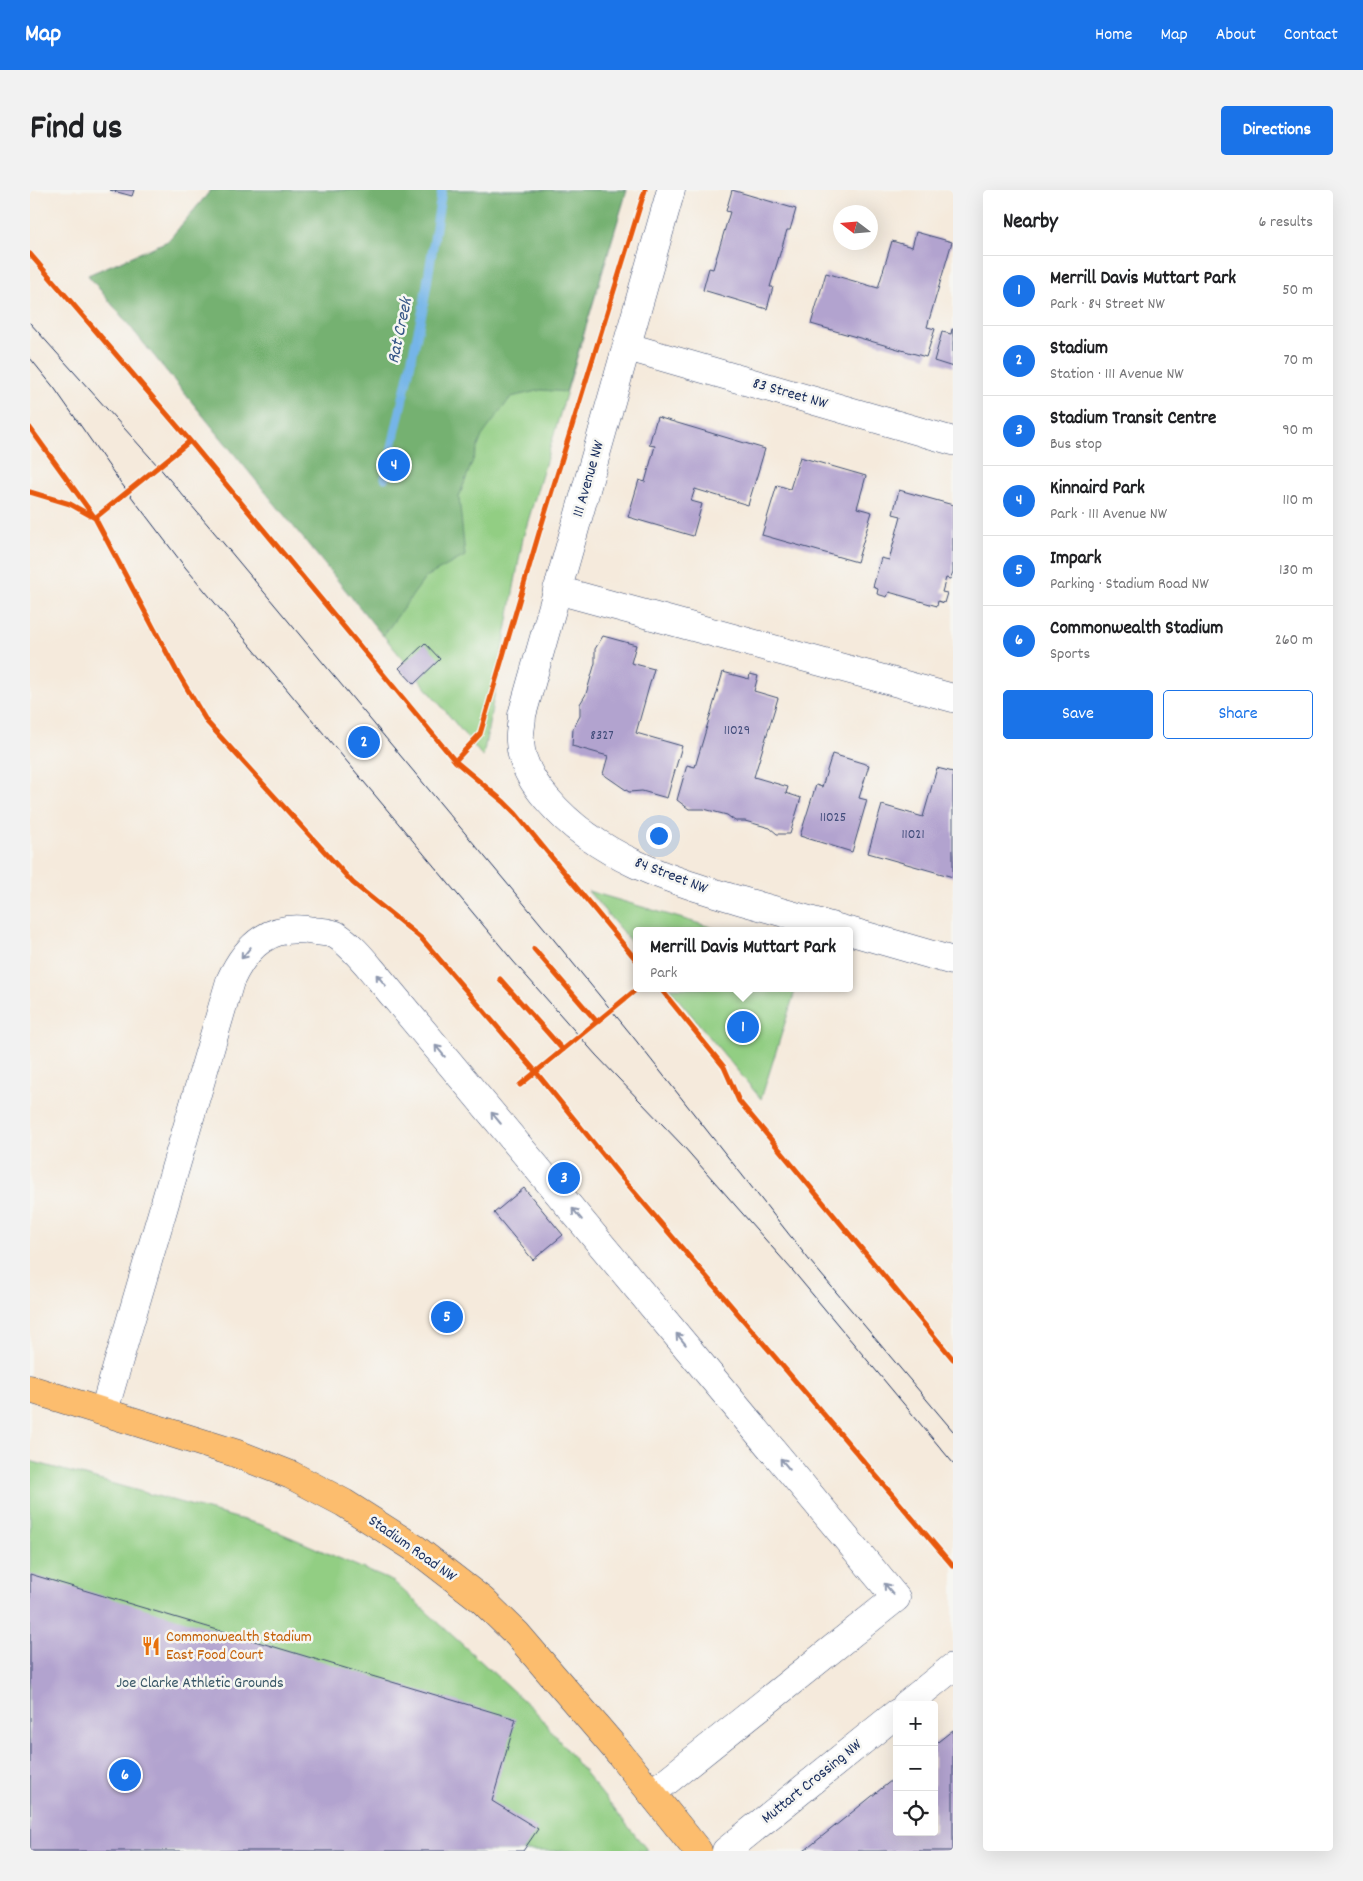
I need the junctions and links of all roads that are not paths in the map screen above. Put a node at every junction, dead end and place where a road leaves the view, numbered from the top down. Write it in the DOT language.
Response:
graph roads {
  1 [pos="671,190"];
  2 [pos="628,347"];
  3 [pos="953,442"];
  4 [pos="557,590"];
  5 [pos="953,698"];
  6 [pos="526,768"];
  7 [pos="835,927"];
  8 [pos="853,932"];
  9 [pos="953,961"];
  10 [pos="30,1389"];
  11 [pos="104,1411"];
  12 [pos="953,1667"];
  13 [pos="911,1701"];
  14 [pos="893,1715"];
  15 [pos="652,1793"];
  16 [pos="698,1851"];
  17 [pos="726,1851"];
  1 -- 2 [label="street, 111 Avenue NW"];
  2 -- 3 [label="street, 83 Street NW"];
  2 -- 4 [label="street, 111 Avenue NW"];
  4 -- 5 [label="street"];
  4 -- 6 [label="street, 111 Avenue NW"];
  6 -- 7 [label="street, 84 Street NW"];
  8 -- 9 [label="street, 84 Street NW"];
  10 -- 11 [label="main road, Stadium Road NW"];
  11 -- 15 [label="main road, Stadium Road NW"];
  15 -- 11 [label="street, one-way"];
  12 -- 13 [label="street"];
  14 -- 17 [label="street, Muttart Crossing NW"];
  15 -- 16 [label="main road, Stadium Road NW"];
}
